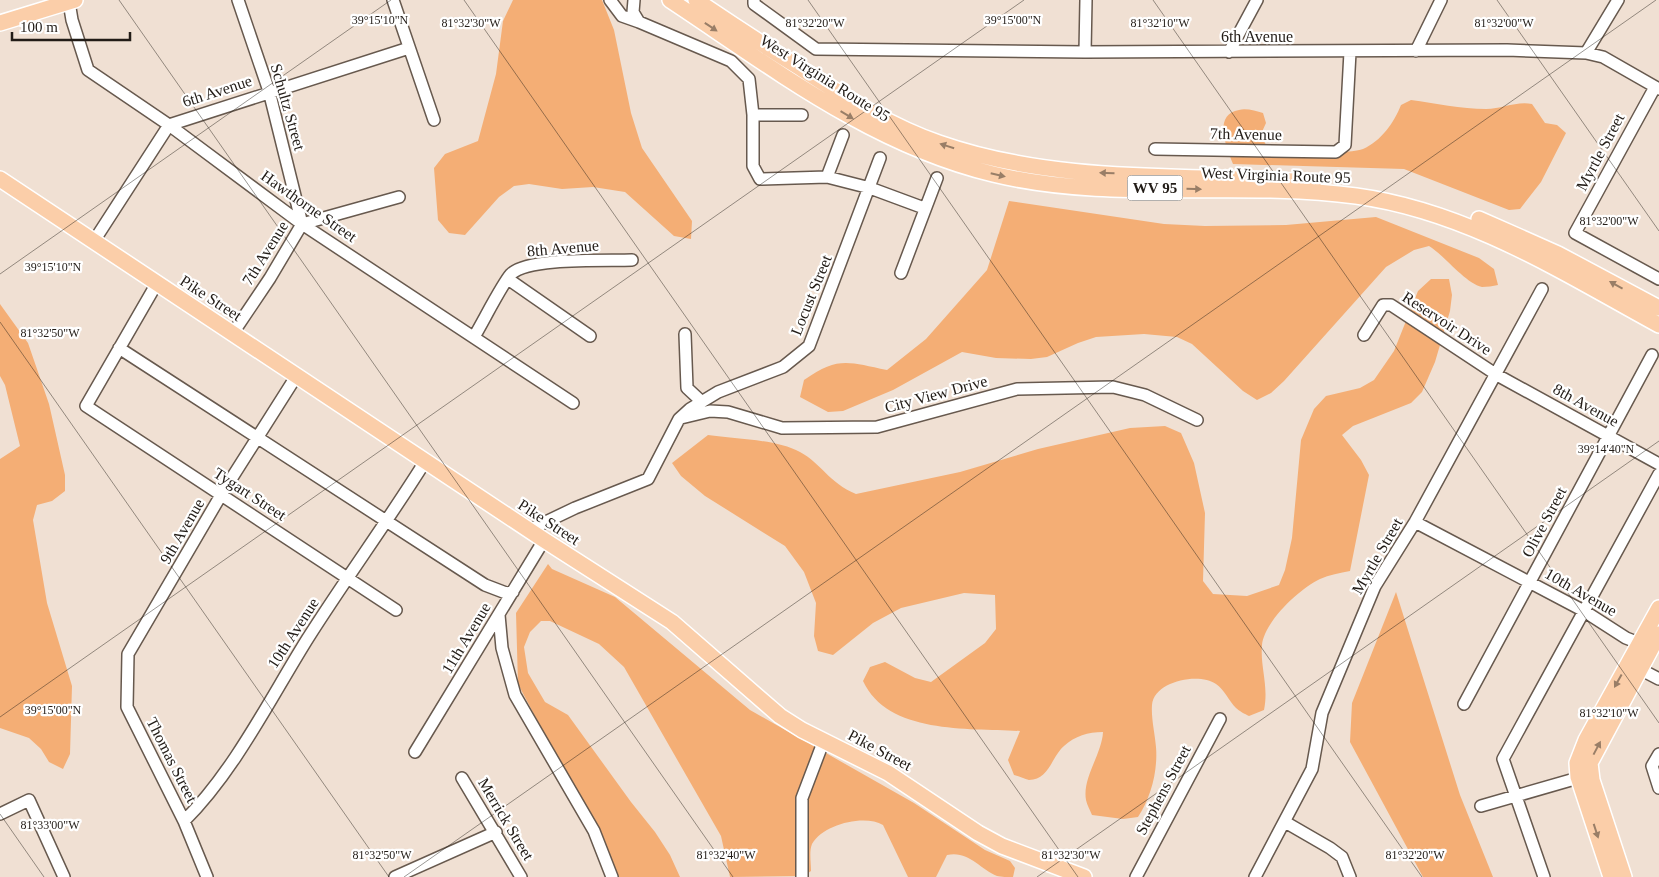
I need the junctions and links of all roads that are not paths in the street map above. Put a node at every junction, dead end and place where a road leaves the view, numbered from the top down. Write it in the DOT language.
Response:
graph roads {
  1 [pos="238,0"];
  2 [pos="392,0"];
  3 [pos="610,0"];
  4 [pos="634,0"];
  5 [pos="670,0"];
  6 [pos="696,0"];
  7 [pos="1086,0"];
  8 [pos="1257,0"];
  9 [pos="1441,0"];
  10 [pos="1618,0"];
  11 [pos="72,1"];
  12 [pos="754,2"];
  13 [pos="639,22"];
  14 [pos="0,23"];
  15 [pos="409,48"];
  16 [pos="1416,51"];
  17 [pos="1085,52"];
  18 [pos="1229,52"];
  19 [pos="1350,52"];
  20 [pos="1586,53"];
  21 [pos="1657,88"];
  22 [pos="269,91"];
  23 [pos="753,115"];
  24 [pos="802,115"];
  25 [pos="434,120"];
  26 [pos="169,124"];
  27 [pos="843,135"];
  28 [pos="1156,149"];
  29 [pos="880,158"];
  30 [pos="827,177"];
  31 [pos="937,178"];
  32 [pos="0,179"];
  33 [pos="870,188"];
  34 [pos="398,197"];
  35 [pos="924,208"];
  36 [pos="302,224"];
  37 [pos="94,242"];
  38 [pos="632,260"];
  39 [pos="901,273"];
  40 [pos="508,279"];
  41 [pos="1659,279"];
  42 [pos="157,283"];
  43 [pos="1542,289"];
  44 [pos="1659,308"];
  45 [pos="1659,325"];
  46 [pos="233,333"];
  47 [pos="685,334"];
  48 [pos="1364,335"];
  49 [pos="590,336"];
  50 [pos="474,337"];
  51 [pos="119,348"];
  52 [pos="1652,355"];
  53 [pos="297,375"];
  54 [pos="1497,375"];
  55 [pos="702,402"];
  56 [pos="573,403"];
  57 [pos="680,419"];
  58 [pos="1197,420"];
  59 [pos="1608,436"];
  60 [pos="258,439"];
  61 [pos="426,460"];
  62 [pos="1659,464"];
  63 [pos="1659,474"];
  64 [pos="222,495"];
  65 [pos="388,521"];
  66 [pos="1415,522"];
  67 [pos="530,530"];
  68 [pos="544,540"];
  69 [pos="350,577"];
  70 [pos="1530,582"];
  71 [pos="513,592"];
  72 [pos="1659,608"];
  73 [pos="396,610"];
  74 [pos="1584,610"];
  75 [pos="499,615"];
  76 [pos="1659,634"];
  77 [pos="1645,646"];
  78 [pos="128,654"];
  79 [pos="1634,666"];
  80 [pos="1659,679"];
  81 [pos="1464,704"];
  82 [pos="1220,719"];
  83 [pos="824,740"];
  84 [pos="415,752"];
  85 [pos="1659,754"];
  86 [pos="1584,776"];
  87 [pos="462,778"];
  88 [pos="1659,788"];
  89 [pos="1516,795"];
  90 [pos="1480,806"];
  91 [pos="0,812"];
  92 [pos="184,821"];
  93 [pos="1285,822"];
  94 [pos="496,832"];
  95 [pos="64,877"];
  96 [pos="207,877"];
  97 [pos="395,877"];
  98 [pos="521,877"];
  99 [pos="612,877"];
  100 [pos="802,877"];
  101 [pos="1084,877"];
  102 [pos="1136,877"];
  103 [pos="1255,877"];
  104 [pos="1350,877"];
  105 [pos="1544,877"];
  106 [pos="1611,877"];
  107 [pos="1624,877"];
  1 -- 22 [label="street, Schultz Street"];
  2 -- 15 [label="street"];
  3 -- 13 [label="street"];
  4 -- 13 [label="street"];
  5 -- 45 [label="main road, West Virginia Route 95 / WV 95, one-way"];
  44 -- 6 [label="main road, West Virginia Route 95 / WV 95, one-way"];
  7 -- 17 [label="street"];
  8 -- 18 [label="street"];
  9 -- 16 [label="street"];
  10 -- 20 [label="street"];
  11 -- 14 [label="main road"];
  11 -- 26 [label="street, Hawthorne Street"];
  12 -- 17 [label="street, 6th Avenue"];
  13 -- 23 [label="street"];
  15 -- 22 [label="street, 6th Avenue"];
  15 -- 25 [label="street"];
  16 -- 19 [label="street, 6th Avenue"];
  16 -- 20 [label="street, 6th Avenue"];
  17 -- 18 [label="street, 6th Avenue"];
  18 -- 19 [label="street, 6th Avenue"];
  19 -- 28 [label="street, 7th Avenue"];
  20 -- 21 [label="street, 6th Avenue"];
  21 -- 41 [label="street, Myrtle Street"];
  22 -- 26 [label="street, 6th Avenue"];
  22 -- 36 [label="street, Schultz Street"];
  23 -- 24 [label="street"];
  23 -- 30 [label="street"];
  26 -- 36 [label="street, Hawthorne Street"];
  26 -- 37 [label="street, 6th Avenue"];
  27 -- 30 [label="street"];
  29 -- 33 [label="street, Locust Street"];
  30 -- 33 [label="street"];
  31 -- 35 [label="street"];
  32 -- 37 [label="main road, Pike Street"];
  33 -- 35 [label="street"];
  33 -- 55 [label="street, Locust Street"];
  34 -- 36 [label="street, 7th Avenue"];
  35 -- 39 [label="street"];
  36 -- 46 [label="street, 7th Avenue"];
  36 -- 50 [label="street, Hawthorne Street"];
  37 -- 42 [label="main road, Pike Street"];
  38 -- 40 [label="street, 8th Avenue"];
  40 -- 49 [label="street"];
  40 -- 50 [label="street, 8th Avenue"];
  42 -- 46 [label="main road, Pike Street"];
  42 -- 51 [label="street"];
  43 -- 54 [label="street, Myrtle Street"];
  46 -- 53 [label="main road, Pike Street"];
  47 -- 55 [label="street"];
  48 -- 54 [label="street, Reservoir Drive"];
  50 -- 56 [label="street, Hawthorne Street"];
  51 -- 60 [label="street"];
  51 -- 64 [label="street, Tygart Street"];
  52 -- 59 [label="street, Olive Street"];
  53 -- 60 [label="street, 9th Avenue"];
  53 -- 61 [label="main road, Pike Street"];
  54 -- 59 [label="street, 8th Avenue"];
  54 -- 66 [label="street, Myrtle Street"];
  55 -- 57 [label="street, Locust Street"];
  57 -- 58 [label="street, City View Drive"];
  57 -- 67 [label="street"];
  59 -- 62 [label="street, 8th Avenue"];
  59 -- 70 [label="street, Olive Street"];
  60 -- 64 [label="street, 9th Avenue"];
  60 -- 65 [label="street"];
  61 -- 65 [label="street, 10th Avenue"];
  61 -- 67 [label="main road, Pike Street"];
  63 -- 74 [label="street"];
  64 -- 69 [label="street, Tygart Street"];
  64 -- 78 [label="street, 9th Avenue"];
  65 -- 69 [label="street, 10th Avenue"];
  65 -- 71 [label="street"];
  66 -- 70 [label="street, 10th Avenue"];
  66 -- 93 [label="street, Myrtle Street"];
  67 -- 68 [label="main road, Pike Street"];
  68 -- 71 [label="street, 11th Avenue"];
  68 -- 83 [label="main road, Pike Street"];
  69 -- 73 [label="street, Tygart Street"];
  69 -- 92 [label="street, 10th Avenue"];
  70 -- 74 [label="street, 10th Avenue"];
  70 -- 81 [label="street, Olive Street"];
  71 -- 75 [label="street, 11th Avenue"];
  72 -- 77 [label="main road"];
  74 -- 77 [label="street, 10th Avenue"];
  74 -- 89 [label="street"];
  75 -- 84 [label="street, 11th Avenue"];
  75 -- 99 [label="street"];
  76 -- 77 [label="main road"];
  77 -- 79 [label="main road"];
  78 -- 92 [label="street, Thomas Street"];
  79 -- 80 [label="street"];
  79 -- 86 [label="main road"];
  82 -- 102 [label="street, Stephens Street"];
  83 -- 100 [label="street"];
  83 -- 101 [label="main road, Pike Street"];
  85 -- 88 [label="street"];
  86 -- 89 [label="street"];
  86 -- 106 [label="main road, one-way"];
  86 -- 107 [label="main road"];
  87 -- 94 [label="street, Merrick Street"];
  89 -- 90 [label="street"];
  89 -- 105 [label="street"];
  91 -- 95 [label="street"];
  92 -- 96 [label="street, Thomas Street"];
  93 -- 103 [label="street, Myrtle Street"];
  93 -- 104 [label="street"];
  94 -- 97 [label="street"];
  94 -- 98 [label="street, Merrick Street"];
}
